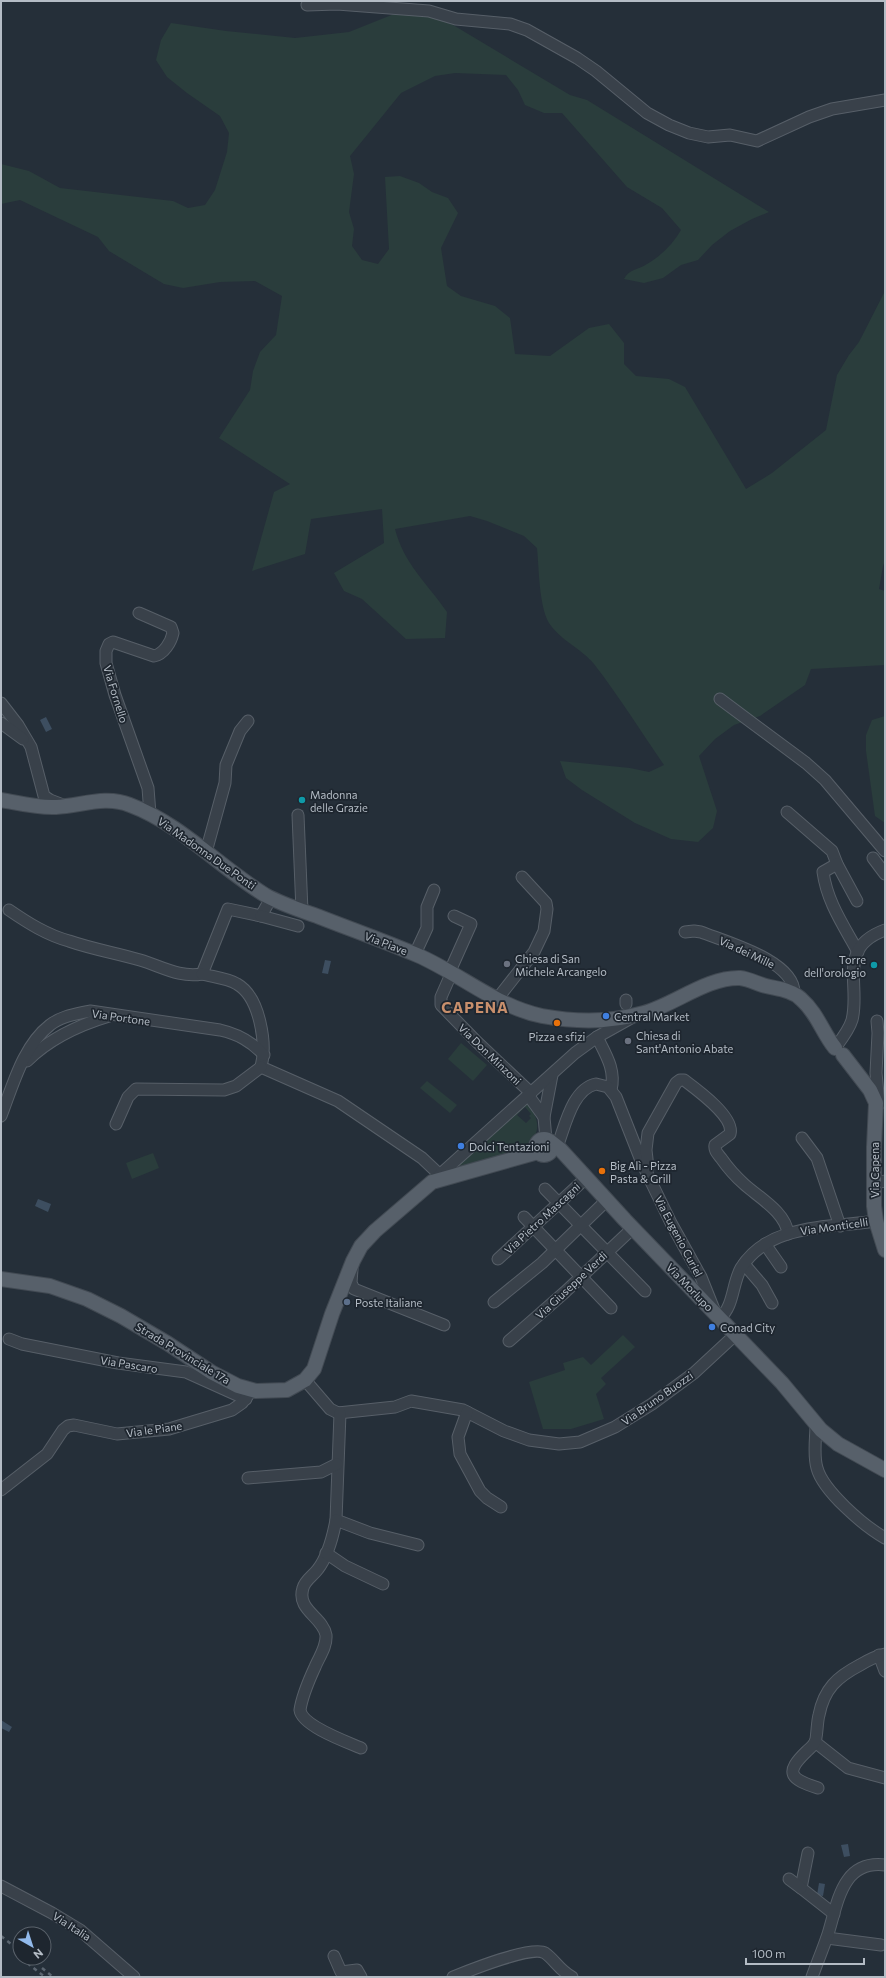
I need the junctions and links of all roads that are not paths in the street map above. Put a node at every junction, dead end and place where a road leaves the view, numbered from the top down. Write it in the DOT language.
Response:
graph roads {
  1 [pos="307,5"];
  2 [pos="885,100"];
  3 [pos="139,613"];
  4 [pos="720,699"];
  5 [pos="1,703"];
  6 [pos="248,721"];
  7 [pos="1,722"];
  8 [pos="31,747"];
  9 [pos="1,800"];
  10 [pos="66,806"];
  11 [pos="787,812"];
  12 [pos="150,814"];
  13 [pos="298,815"];
  14 [pos="885,851"];
  15 [pos="206,852"];
  16 [pos="873,858"];
  17 [pos="837,864"];
  18 [pos="885,874"];
  19 [pos="522,877"];
  20 [pos="434,890"];
  21 [pos="271,898"];
  22 [pos="857,901"];
  23 [pos="9,910"];
  24 [pos="302,911"];
  25 [pos="261,916"];
  26 [pos="454,916"];
  27 [pos="298,926"];
  28 [pos="885,930"];
  29 [pos="685,932"];
  30 [pos="858,952"];
  31 [pos="415,954"];
  32 [pos="451,972"];
  33 [pos="202,974"];
  34 [pos="794,994"];
  35 [pos="498,998"];
  36 [pos="628,1010"];
  37 [pos="114,1015"];
  38 [pos="590,1020"];
  39 [pos="877,1021"];
  40 [pos="596,1038"];
  41 [pos="836,1049"];
  42 [pos="264,1054"];
  43 [pos="261,1067"];
  44 [pos="20,1068"];
  45 [pos="552,1075"];
  46 [pos="611,1090"];
  47 [pos="533,1091"];
  48 [pos="550,1092"];
  49 [pos="880,1110"];
  50 [pos="1,1115"];
  51 [pos="544,1117"];
  52 [pos="116,1124"];
  53 [pos="802,1138"];
  54 [pos="548,1147"];
  55 [pos="648,1174"];
  56 [pos="436,1178"];
  57 [pos="586,1178"];
  58 [pos="880,1182"];
  59 [pos="545,1189"];
  60 [pos="607,1200"];
  61 [pos="558,1203"];
  62 [pos="524,1216"];
  63 [pos="876,1221"];
  64 [pos="533,1226"];
  65 [pos="580,1226"];
  66 [pos="840,1226"];
  67 [pos="633,1228"];
  68 [pos="788,1234"];
  69 [pos="765,1244"];
  70 [pos="556,1250"];
  71 [pos="885,1250"];
  72 [pos="607,1252"];
  73 [pos="498,1259"];
  74 [pos="353,1261"];
  75 [pos="744,1264"];
  76 [pos="782,1267"];
  77 [pos="581,1276"];
  78 [pos="1,1278"];
  79 [pos="644,1291"];
  80 [pos="494,1302"];
  81 [pos="772,1303"];
  82 [pos="611,1308"];
  83 [pos="718,1316"];
  84 [pos="444,1325"];
  85 [pos="735,1335"];
  86 [pos="9,1339"];
  87 [pos="509,1341"];
  88 [pos="305,1380"];
  89 [pos="249,1394"];
  90 [pos="467,1412"];
  91 [pos="340,1413"];
  92 [pos="816,1424"];
  93 [pos="337,1464"];
  94 [pos="885,1470"];
  95 [pos="248,1478"];
  96 [pos="1,1490"];
  97 [pos="501,1507"];
  98 [pos="336,1520"];
  99 [pos="885,1538"];
  100 [pos="418,1545"];
  101 [pos="326,1553"];
  102 [pos="383,1584"];
  103 [pos="882,1655"];
  104 [pos="885,1671"];
  105 [pos="815,1742"];
  106 [pos="361,1748"];
  107 [pos="885,1778"];
  108 [pos="818,1788"];
  109 [pos="808,1853"];
  110 [pos="885,1865"];
  111 [pos="789,1879"];
  112 [pos="1,1886"];
  113 [pos="801,1888"];
  114 [pos="834,1914"];
  115 [pos="827,1938"];
  116 [pos="881,1945"];
  117 [pos="334,1956"];
  118 [pos="134,1977"];
  119 [pos="361,1977"];
  120 [pos="453,1977"];
  121 [pos="572,1977"];
  122 [pos="812,1977"];
  1 -- 2 [label="street"];
  3 -- 12 [label="street, Via Fornello"];
  4 -- 14 [label="street"];
  5 -- 8 [label="street"];
  6 -- 15 [label="street"];
  7 -- 8 [label="street"];
  8 -- 10 [label="street"];
  9 -- 10 [label="main road, Via Madonna Due Ponti"];
  10 -- 12 [label="main road, Via Madonna Due Ponti"];
  11 -- 17 [label="street"];
  12 -- 15 [label="main road, Via Madonna Due Ponti"];
  13 -- 24 [label="street"];
  15 -- 21 [label="main road, Via Madonna Due Ponti"];
  16 -- 18 [label="street"];
  17 -- 22 [label="street"];
  17 -- 30 [label="street"];
  19 -- 35 [label="street"];
  20 -- 31 [label="street"];
  21 -- 24 [label="main road, Via Piave"];
  21 -- 25 [label="street"];
  23 -- 33 [label="street"];
  24 -- 31 [label="main road, Via Piave"];
  25 -- 27 [label="street"];
  25 -- 33 [label="street"];
  26 -- 32 [label="street, Via Don Minzoni"];
  28 -- 30 [label="street"];
  29 -- 34 [label="street, Via dei Mille"];
  30 -- 41 [label="street"];
  31 -- 32 [label="main road, Via Piave"];
  32 -- 35 [label="main road, Via Piave"];
  32 -- 47 [label="street, Via Don Minzoni"];
  33 -- 42 [label="street"];
  34 -- 36 [label="main road, Via Piave"];
  34 -- 41 [label="main road, Via Capena"];
  35 -- 38 [label="main road, Via Piave"];
  36 -- 38 [label="main road, Via Piave"];
  36 -- 40 [label="street"];
  37 -- 42 [label="street, Via Portone"];
  37 -- 44 [label="street"];
  37 -- 44 [label="street, Via Portone"];
  38 -- 40 [label="street"];
  39 -- 49 [label="street"];
  40 -- 45 [label="street"];
  40 -- 46 [label="street"];
  41 -- 49 [label="main road, Via Capena"];
  42 -- 43 [label="street"];
  43 -- 52 [label="street"];
  43 -- 56 [label="street"];
  44 -- 50 [label="street, Via Portone"];
  45 -- 47 [label="street"];
  45 -- 48 [label="street"];
  46 -- 54 [label="street"];
  46 -- 55 [label="street, Via Eugenio Curiel"];
  47 -- 48 [label="street"];
  47 -- 51 [label="street"];
  47 -- 56 [label="street"];
  48 -- 51 [label="street"];
  49 -- 58 [label="main road, Via Capena"];
  51 -- 54 [label="street"];
  53 -- 66 [label="street"];
  54 -- 56 [label="main road, Strada Provinciale 17a"];
  54 -- 57 [label="main road, Via Morlupo"];
  55 -- 68 [label="street"];
  55 -- 83 [label="street, Via Eugenio Curiel"];
  56 -- 74 [label="main road, Strada Provinciale 17a"];
  57 -- 60 [label="main road, Via Morlupo"];
  57 -- 61 [label="street, Via Pietro Mascagni"];
  58 -- 63 [label="main road, Via Capena"];
  59 -- 61 [label="street"];
  60 -- 65 [label="street"];
  60 -- 67 [label="main road, Via Morlupo"];
  61 -- 64 [label="street, Via Pietro Mascagni"];
  61 -- 65 [label="street"];
  62 -- 64 [label="street"];
  63 -- 66 [label="street, Via Monticelli"];
  63 -- 71 [label="main road, Via Capena"];
  64 -- 70 [label="street"];
  64 -- 73 [label="street, Via Pietro Mascagni"];
  65 -- 70 [label="street"];
  65 -- 72 [label="street"];
  66 -- 68 [label="street, Via Monticelli"];
  67 -- 72 [label="street, Via Giuseppe Verdi"];
  67 -- 83 [label="main road, Via Morlupo"];
  68 -- 69 [label="street, Via Monticelli"];
  69 -- 75 [label="street, Via Monticelli"];
  69 -- 76 [label="street"];
  70 -- 77 [label="street"];
  70 -- 80 [label="street"];
  72 -- 77 [label="street, Via Giuseppe Verdi"];
  72 -- 79 [label="street"];
  74 -- 84 [label="street"];
  74 -- 88 [label="main road, Strada Provinciale 17a"];
  75 -- 81 [label="street"];
  75 -- 83 [label="street, Via Monticelli"];
  77 -- 82 [label="street"];
  77 -- 87 [label="street, Via Giuseppe Verdi"];
  78 -- 89 [label="main road, Strada Provinciale 17a"];
  83 -- 85 [label="main road, Via Morlupo"];
  85 -- 90 [label="street, Via Bruno Buozzi"];
  85 -- 92 [label="main road, Via Morlupo"];
  86 -- 89 [label="street, Via Pascaro"];
  88 -- 89 [label="main road, Strada Provinciale 17a"];
  88 -- 91 [label="street"];
  89 -- 96 [label="street, Via le Piane"];
  90 -- 91 [label="street, Via Bruno Buozzi"];
  90 -- 97 [label="street"];
  91 -- 93 [label="street"];
  92 -- 94 [label="main road, Via Morlupo"];
  92 -- 99 [label="street"];
  93 -- 95 [label="street"];
  93 -- 98 [label="street"];
  98 -- 100 [label="street"];
  98 -- 101 [label="street"];
  101 -- 102 [label="street"];
  101 -- 106 [label="street"];
  103 -- 104 [label="street"];
  103 -- 105 [label="street"];
  105 -- 107 [label="street"];
  105 -- 108 [label="street"];
  109 -- 113 [label="street"];
  110 -- 114 [label="street"];
  111 -- 113 [label="street"];
  112 -- 118 [label="street, Via Italia"];
  113 -- 114 [label="street"];
  114 -- 115 [label="street"];
  115 -- 116 [label="street"];
  115 -- 122 [label="street"];
  117 -- 119 [label="street"];
  120 -- 121 [label="street"];
}
